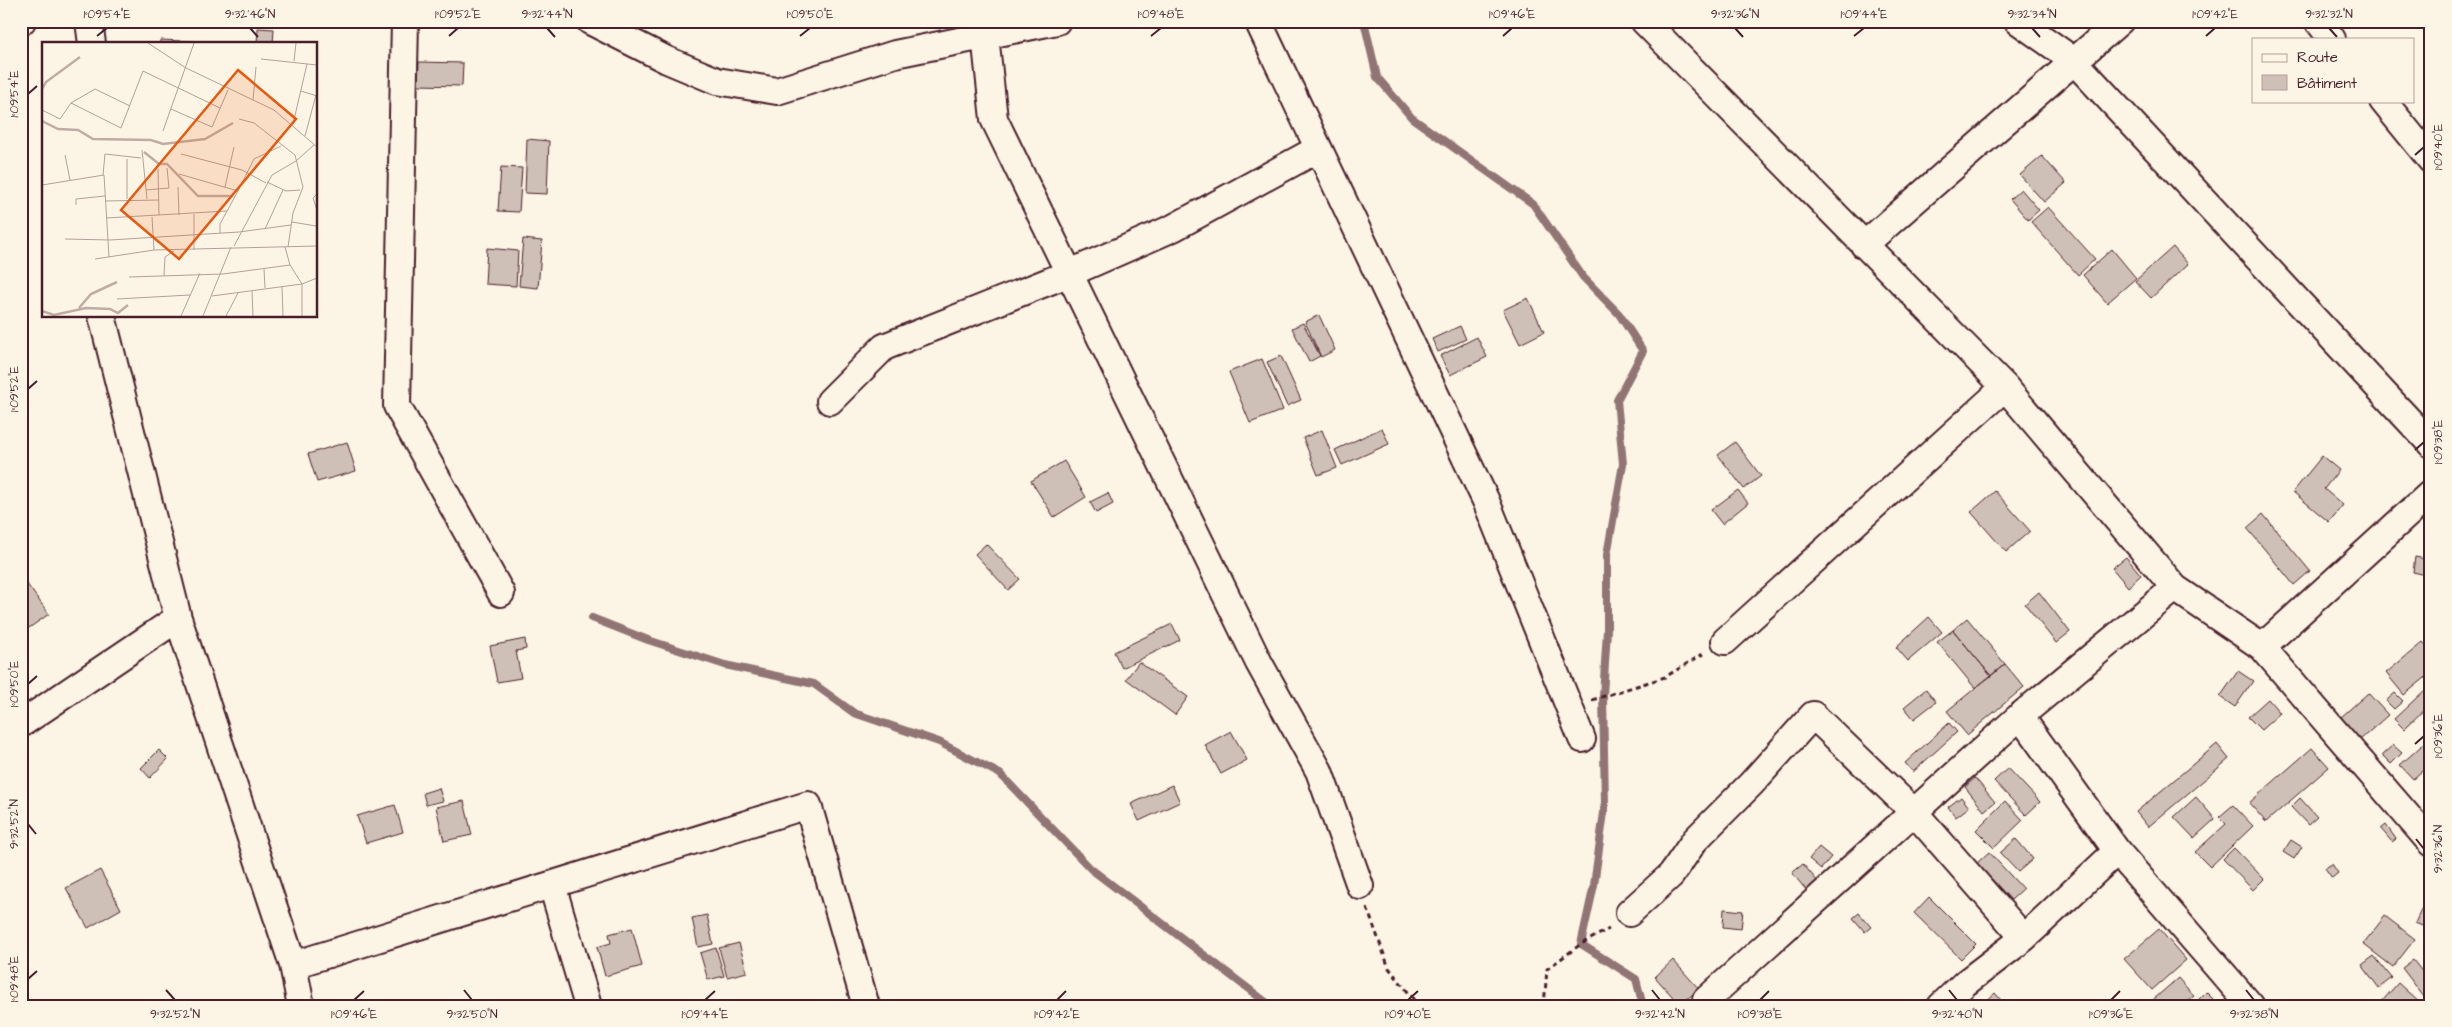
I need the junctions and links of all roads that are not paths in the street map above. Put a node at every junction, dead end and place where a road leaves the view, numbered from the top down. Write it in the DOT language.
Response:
graph roads {
  1 [pos="88,21"];
  2 [pos="405,21"];
  3 [pos="590,21"];
  4 [pos="1058,21"];
  5 [pos="1258,21"];
  6 [pos="1644,21"];
  7 [pos="2018,21"];
  8 [pos="2120,21"];
  9 [pos="2318,21"];
  10 [pos="986,28"];
  11 [pos="2331,38"];
  12 [pos="92,42"];
  13 [pos="2072,60"];
  14 [pos="2384,102"];
  15 [pos="2402,125"];
  16 [pos="2431,133"];
  17 [pos="1318,149"];
  18 [pos="2431,160"];
  19 [pos="1864,245"];
  20 [pos="1070,273"];
  21 [pos="103,318"];
  22 [pos="2004,387"];
  23 [pos="830,401"];
  24 [pos="2431,444"];
  25 [pos="2431,493"];
  26 [pos="2175,588"];
  27 [pos="501,593"];
  28 [pos="178,618"];
  29 [pos="1725,641"];
  30 [pos="2262,647"];
  31 [pos="2020,716"];
  32 [pos="21,724"];
  33 [pos="1582,739"];
  34 [pos="1914,812"];
  35 [pos="2431,843"];
  36 [pos="2117,851"];
  37 [pos="552,884"];
  38 [pos="1360,886"];
  39 [pos="1629,913"];
  40 [pos="2024,938"];
  41 [pos="292,965"];
  42 [pos="1706,1000"];
  43 [pos="301,1006"];
  44 [pos="588,1006"];
  45 [pos="866,1006"];
  46 [pos="1941,1006"];
  47 [pos="2251,1006"];
  1 -- 12 [label="street"];
  2 -- 27 [label="street"];
  3 -- 10 [label="street"];
  4 -- 10 [label="street"];
  5 -- 17 [label="street"];
  6 -- 19 [label="street"];
  7 -- 13 [label="street"];
  8 -- 13 [label="street"];
  9 -- 11 [label="street"];
  10 -- 20 [label="street"];
  13 -- 19 [label="street"];
  13 -- 24 [label="street"];
  14 -- 15 [label="street"];
  15 -- 16 [label="street"];
  15 -- 18 [label="street"];
  17 -- 20 [label="street"];
  17 -- 33 [label="street"];
  19 -- 22 [label="street"];
  20 -- 23 [label="street"];
  20 -- 38 [label="street"];
  21 -- 28 [label="street"];
  22 -- 26 [label="street"];
  22 -- 29 [label="street"];
  25 -- 30 [label="street"];
  26 -- 30 [label="street"];
  26 -- 31 [label="street"];
  28 -- 32 [label="street"];
  28 -- 41 [label="street"];
  30 -- 35 [label="street"];
  31 -- 34 [label="street"];
  31 -- 36 [label="street"];
  34 -- 39 [label="street"];
  34 -- 40 [label="street"];
  34 -- 42 [label="street"];
  36 -- 40 [label="street"];
  36 -- 47 [label="street"];
  37 -- 41 [label="street"];
  37 -- 44 [label="street"];
  37 -- 45 [label="street"];
  40 -- 46 [label="street"];
  41 -- 43 [label="street"];
}
